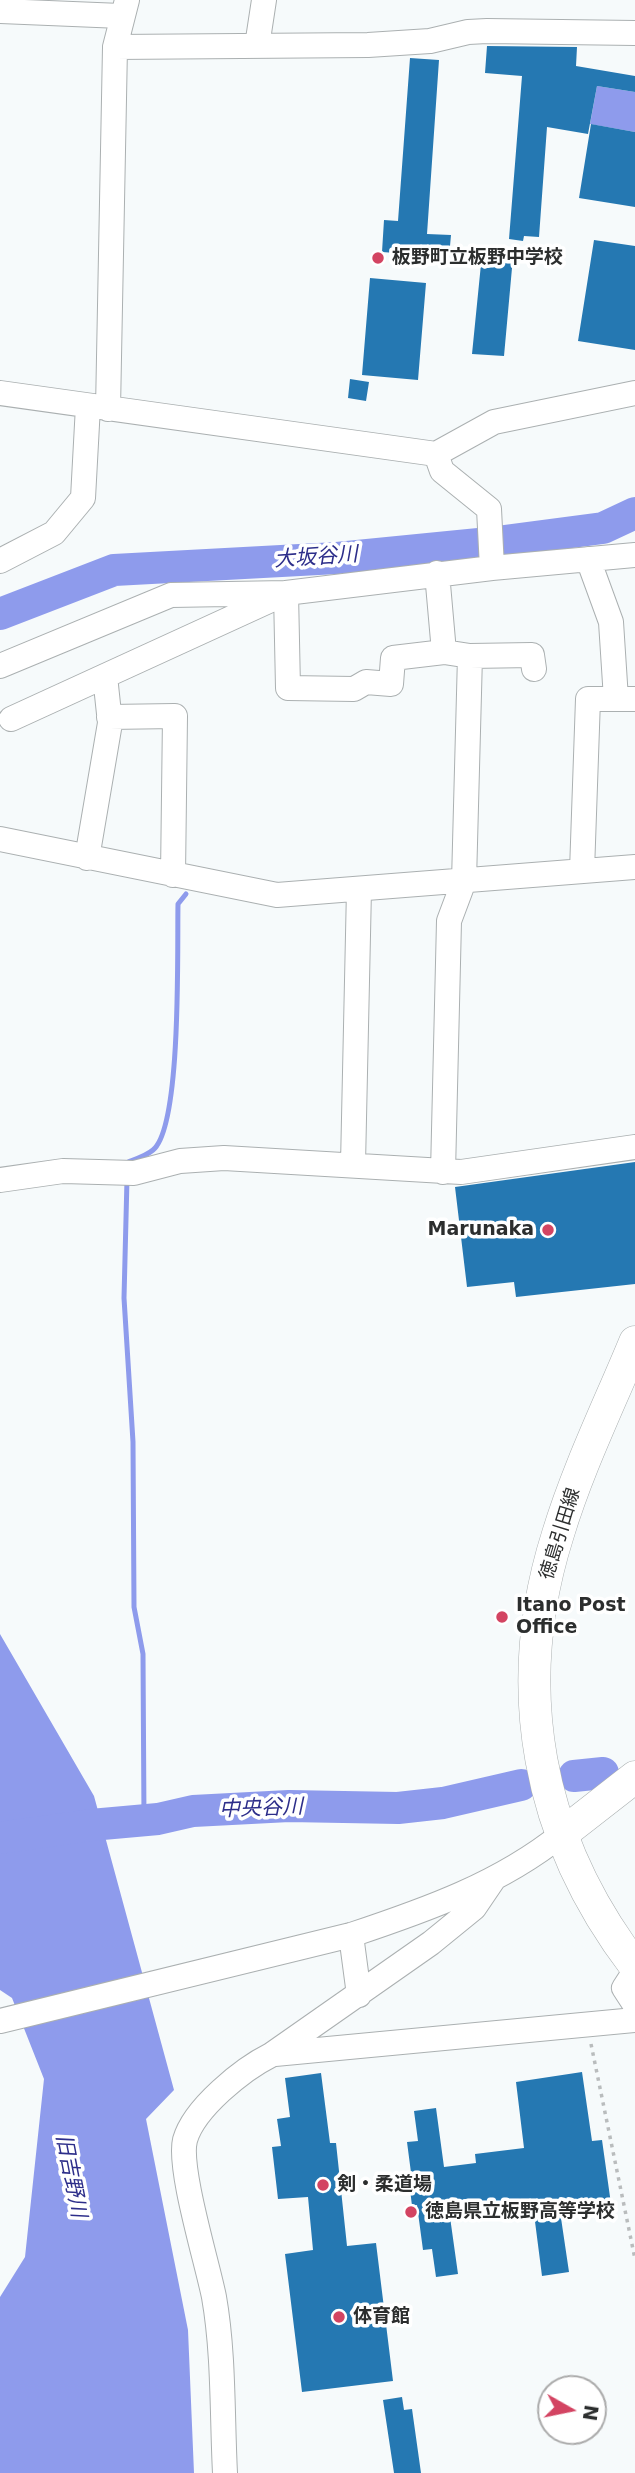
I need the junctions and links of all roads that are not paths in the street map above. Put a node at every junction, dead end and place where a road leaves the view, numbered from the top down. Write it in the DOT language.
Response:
graph roads {
  1 [pos="264,0"];
  2 [pos="124,8"];
  3 [pos="0,11"];
  4 [pos="635,33"];
  5 [pos="257,46"];
  6 [pos="115,47"];
  7 [pos="0,393"];
  8 [pos="635,393"];
  9 [pos="98,408"];
  10 [pos="436,454"];
  11 [pos="635,555"];
  12 [pos="588,559"];
  13 [pos="0,561"];
  14 [pos="492,564"];
  15 [pos="438,573"];
  16 [pos="286,593"];
  17 [pos="444,652"];
  18 [pos="470,656"];
  19 [pos="0,666"];
  20 [pos="534,669"];
  21 [pos="105,676"];
  22 [pos="625,699"];
  23 [pos="109,717"];
  24 [pos="11,719"];
  25 [pos="0,839"];
  26 [pos="87,858"];
  27 [pos="635,867"];
  28 [pos="582,871"];
  29 [pos="173,875"];
  30 [pos="464,881"];
  31 [pos="359,889"];
  32 [pos="635,1147"];
  33 [pos="353,1164"];
  34 [pos="443,1172"];
  35 [pos="0,1180"];
  36 [pos="635,1342"];
  37 [pos="635,1777"];
  38 [pos="562,1834"];
  39 [pos="493,1880"];
  40 [pos="351,1934"];
  41 [pos="635,1968"];
  42 [pos="359,1995"];
  43 [pos="635,2005"];
  44 [pos="635,2020"];
  45 [pos="0,2021"];
  46 [pos="271,2055"];
  47 [pos="225,2473"];
  1 -- 5 [label="street"];
  2 -- 3 [label="street"];
  2 -- 6 [label="street"];
  4 -- 5 [label="street"];
  5 -- 6 [label="street"];
  6 -- 9 [label="street"];
  7 -- 9 [label="street"];
  8 -- 10 [label="street"];
  9 -- 10 [label="street"];
  9 -- 13 [label="street"];
  10 -- 14 [label="street"];
  11 -- 12 [label="street"];
  12 -- 14 [label="street"];
  12 -- 22 [label="street"];
  14 -- 15 [label="street"];
  15 -- 16 [label="street"];
  15 -- 17 [label="street"];
  16 -- 17 [label="street"];
  16 -- 19 [label="street"];
  16 -- 21 [label="street"];
  17 -- 18 [label="street"];
  18 -- 20 [label="street"];
  18 -- 30 [label="street"];
  21 -- 23 [label="street"];
  21 -- 24 [label="street"];
  22 -- 28 [label="street"];
  23 -- 26 [label="street"];
  23 -- 29 [label="street"];
  25 -- 26 [label="street"];
  26 -- 29 [label="street"];
  27 -- 28 [label="street"];
  28 -- 30 [label="street"];
  29 -- 31 [label="street"];
  30 -- 31 [label="street"];
  30 -- 34 [label="street"];
  31 -- 33 [label="street"];
  32 -- 34 [label="street"];
  33 -- 34 [label="street"];
  33 -- 35 [label="street"];
  36 -- 38 [label="main road, 徳島引田線"];
  37 -- 38 [label="main road"];
  38 -- 39 [label="street"];
  38 -- 41 [label="main road, 徳島引田線"];
  39 -- 40 [label="street"];
  39 -- 42 [label="street"];
  40 -- 42 [label="street"];
  40 -- 45 [label="street"];
  41 -- 43 [label="street"];
  42 -- 46 [label="street"];
  44 -- 46 [label="street"];
  46 -- 47 [label="street"];
}
